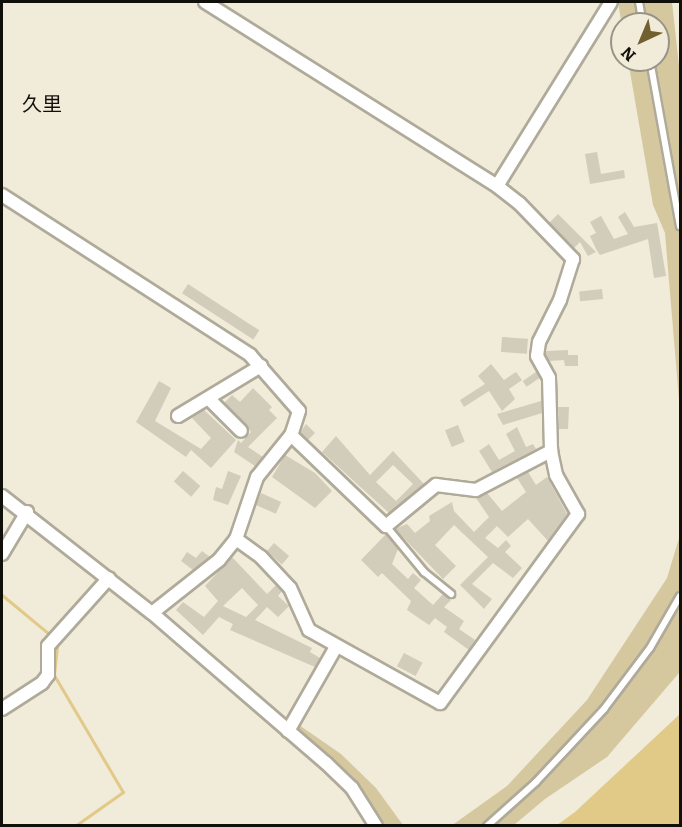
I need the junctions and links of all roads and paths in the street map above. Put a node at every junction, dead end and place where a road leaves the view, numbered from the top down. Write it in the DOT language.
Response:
graph roads {
  1 [pos="205,2"];
  2 [pos="611,2"];
  3 [pos="652,72"];
  4 [pos="497,186"];
  5 [pos="2,195"];
  6 [pos="681,225"];
  7 [pos="261,366"];
  8 [pos="209,399"];
  9 [pos="178,416"];
  10 [pos="241,431"];
  11 [pos="291,435"];
  12 [pos="551,451"];
  13 [pos="2,496"];
  14 [pos="27,512"];
  15 [pos="386,526"];
  16 [pos="237,539"];
  17 [pos="2,554"];
  18 [pos="109,578"];
  19 [pos="451,594"];
  20 [pos="681,596"];
  21 [pos="152,613"];
  22 [pos="336,647"];
  23 [pos="2,709"];
  24 [pos="288,731"];
  25 [pos="376,825"];
  26 [pos="487,825"];
  1 -- 4 [label="street"];
  2 -- 4 [label="street"];
  3 -- 6 [label="lane"];
  4 -- 12 [label="street"];
  5 -- 7 [label="street"];
  7 -- 8 [label="street"];
  7 -- 11 [label="street"];
  8 -- 9 [label="street"];
  8 -- 10 [label="street"];
  11 -- 15 [label="street"];
  11 -- 16 [label="street"];
  12 -- 15 [label="street"];
  12 -- 22 [label="street"];
  13 -- 14 [label="street"];
  14 -- 17 [label="street"];
  14 -- 18 [label="street"];
  15 -- 19 [label="lane"];
  16 -- 21 [label="street"];
  16 -- 22 [label="street"];
  18 -- 21 [label="street"];
  18 -- 23 [label="street"];
  20 -- 26 [label="lane"];
  21 -- 24 [label="street"];
  22 -- 24 [label="street"];
  24 -- 25 [label="street"];
}
